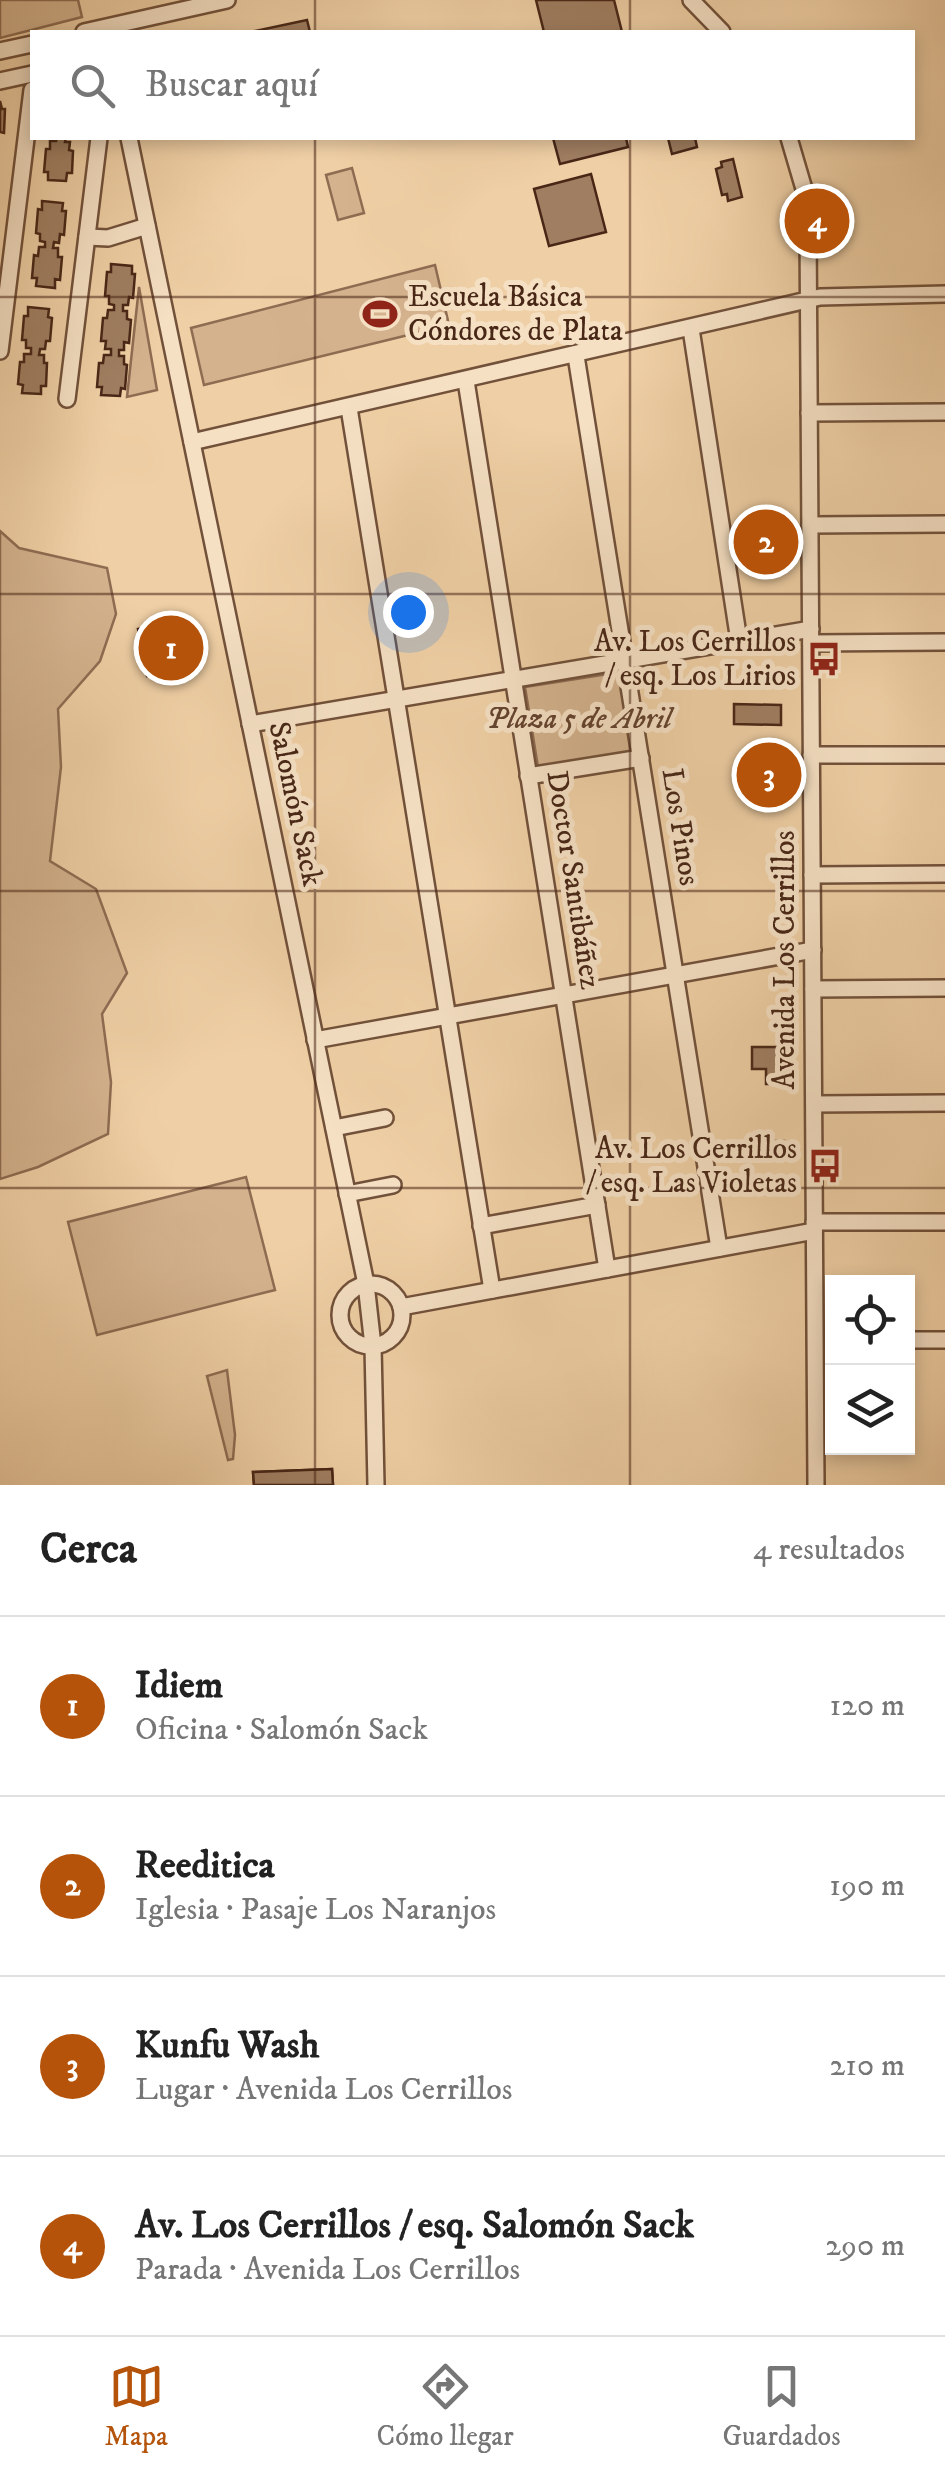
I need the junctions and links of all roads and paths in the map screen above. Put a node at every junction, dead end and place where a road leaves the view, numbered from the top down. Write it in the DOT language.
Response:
graph roads {
  1 [pos="227,0"];
  2 [pos="690,0"];
  3 [pos="106,30"];
  4 [pos="720,30"];
  5 [pos="30,44"];
  6 [pos="0,51"];
  7 [pos="30,74"];
  8 [pos="0,81"];
  9 [pos="30,106"];
  10 [pos="99,140"];
  11 [pos="129,140"];
  12 [pos="790,140"];
  13 [pos="147,226"];
  14 [pos="87,237"];
  15 [pos="945,294"];
  16 [pos="808,300"];
  17 [pos="691,329"];
  18 [pos="0,351"];
  19 [pos="576,356"];
  20 [pos="466,381"];
  21 [pos="67,399"];
  22 [pos="349,408"];
  23 [pos="945,412"];
  24 [pos="809,413"];
  25 [pos="192,442"];
  26 [pos="945,524"];
  27 [pos="810,525"];
  28 [pos="810,636"];
  29 [pos="740,641"];
  30 [pos="945,642"];
  31 [pos="625,660"];
  32 [pos="513,679"];
  33 [pos="396,699"];
  34 [pos="250,724"];
  35 [pos="811,755"];
  36 [pos="945,755"];
  37 [pos="641,758"];
  38 [pos="528,776"];
  39 [pos="945,874"];
  40 [pos="812,875"];
  41 [pos="812,950"];
  42 [pos="676,974"];
  43 [pos="813,988"];
  44 [pos="945,988"];
  45 [pos="563,995"];
  46 [pos="447,1016"];
  47 [pos="316,1040"];
  48 [pos="945,1103"];
  49 [pos="814,1104"];
  50 [pos="384,1118"];
  51 [pos="334,1128"];
  52 [pos="393,1185"];
  53 [pos="348,1194"];
  54 [pos="596,1205"];
  55 [pos="945,1222"];
  56 [pos="481,1226"];
  57 [pos="814,1226"];
  58 [pos="720,1248"];
  59 [pos="607,1269"];
  60 [pos="366,1284"];
  61 [pos="492,1290"];
  62 [pos="401,1307"];
  63 [pos="915,1340"];
  64 [pos="945,1340"];
  65 [pos="823,1341"];
  66 [pos="373,1346"];
  67 [pos="376,1485"];
  68 [pos="816,1485"];
  1 -- 3 [label="street"];
  2 -- 4 [label="street"];
  5 -- 6 [label="street"];
  7 -- 8 [label="street"];
  9 -- 18 [label="street"];
  10 -- 14 [label="street"];
  11 -- 13 [label="street, Salomón Sack"];
  12 -- 16 [label="street, Avenida Los Cerrillos"];
  13 -- 14 [label="street"];
  13 -- 25 [label="street, Salomón Sack"];
  14 -- 21 [label="street"];
  15 -- 16 [label="street"];
  16 -- 17 [label="street"];
  16 -- 24 [label="street, Avenida Los Cerrillos"];
  17 -- 19 [label="street"];
  17 -- 29 [label="street"];
  19 -- 20 [label="street"];
  19 -- 31 [label="street, Los Pinos"];
  20 -- 22 [label="street"];
  20 -- 32 [label="street, Doctor Santibáñez"];
  22 -- 25 [label="street"];
  22 -- 33 [label="street"];
  23 -- 24 [label="street"];
  24 -- 27 [label="street, Avenida Los Cerrillos"];
  25 -- 34 [label="street, Salomón Sack"];
  26 -- 27 [label="street"];
  27 -- 28 [label="street, Avenida Los Cerrillos"];
  28 -- 29 [label="street"];
  28 -- 30 [label="street"];
  28 -- 35 [label="street, Avenida Los Cerrillos"];
  29 -- 31 [label="street"];
  31 -- 32 [label="street"];
  31 -- 37 [label="street, Los Pinos"];
  32 -- 33 [label="street"];
  32 -- 38 [label="street, Doctor Santibáñez"];
  33 -- 34 [label="street"];
  33 -- 46 [label="street"];
  34 -- 47 [label="street, Salomón Sack"];
  35 -- 36 [label="street"];
  35 -- 40 [label="street, Avenida Los Cerrillos"];
  37 -- 38 [label="street"];
  37 -- 42 [label="street, Los Pinos"];
  38 -- 45 [label="street, Doctor Santibáñez"];
  39 -- 40 [label="street"];
  40 -- 41 [label="street, Avenida Los Cerrillos"];
  41 -- 42 [label="street"];
  41 -- 43 [label="street, Avenida Los Cerrillos"];
  42 -- 45 [label="street"];
  42 -- 58 [label="street, Los Pinos"];
  43 -- 44 [label="street"];
  43 -- 49 [label="street, Avenida Los Cerrillos"];
  45 -- 46 [label="street"];
  45 -- 54 [label="street, Doctor Santibáñez"];
  46 -- 47 [label="street"];
  46 -- 56 [label="street"];
  47 -- 51 [label="street, Salomón Sack"];
  48 -- 49 [label="street"];
  49 -- 57 [label="street, Avenida Los Cerrillos"];
  50 -- 51 [label="street"];
  51 -- 53 [label="street, Salomón Sack"];
  52 -- 53 [label="street"];
  53 -- 60 [label="street, Salomón Sack"];
  54 -- 56 [label="street"];
  54 -- 59 [label="street, Doctor Santibáñez"];
  55 -- 57 [label="street"];
  56 -- 61 [label="street"];
  57 -- 58 [label="street"];
  57 -- 65 [label="street, Avenida Los Cerrillos"];
  58 -- 59 [label="street"];
  59 -- 61 [label="street"];
  60 -- 62 [label="street"];
  60 -- 66 [label="street, Salomón Sack"];
  60 -- 66 [label="street"];
  61 -- 62 [label="street"];
  62 -- 66 [label="street"];
  63 -- 64 [label="street"];
  65 -- 68 [label="street, Avenida Los Cerrillos"];
  66 -- 67 [label="street, Salomón Sack"];
}
